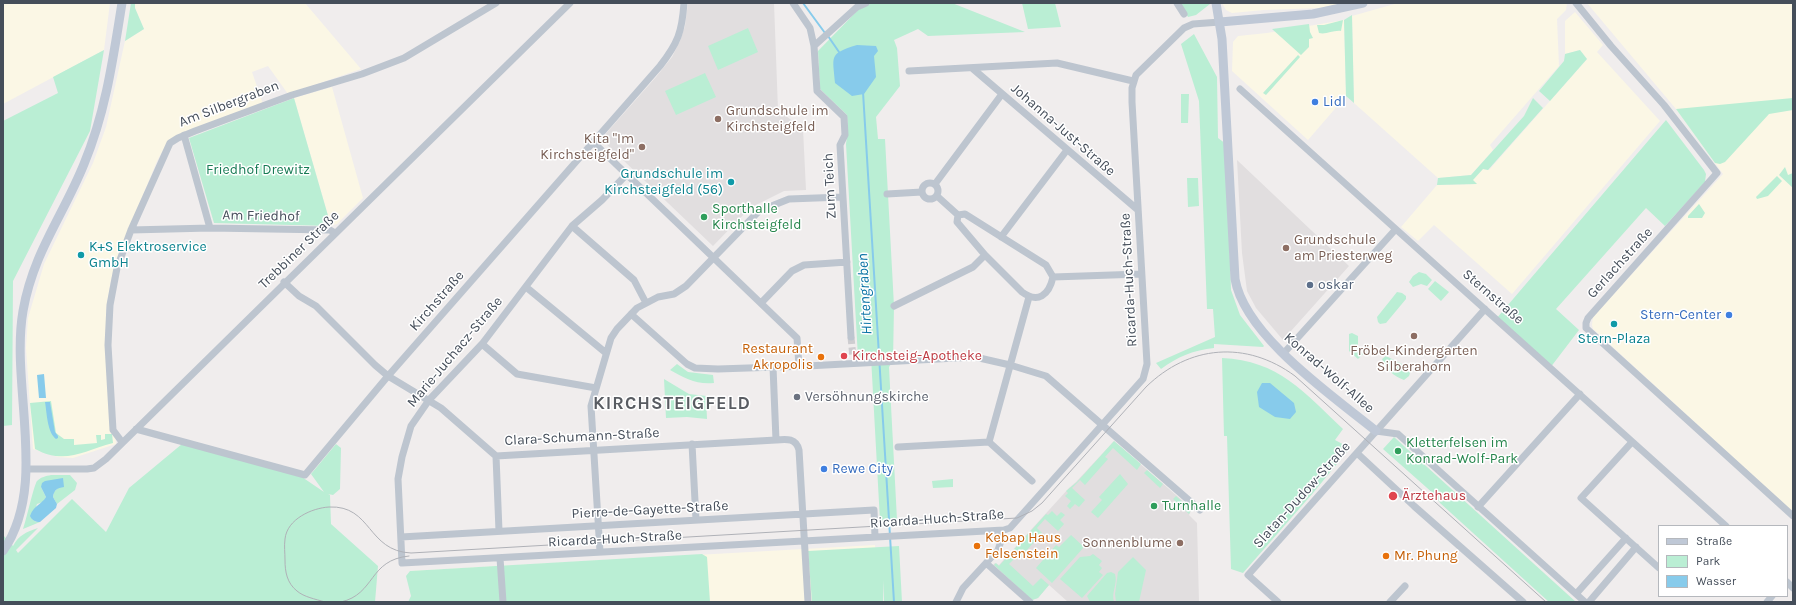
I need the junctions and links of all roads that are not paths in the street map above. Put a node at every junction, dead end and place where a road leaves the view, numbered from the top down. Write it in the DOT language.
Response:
graph roads {
  1 [pos="122,3"];
  2 [pos="496,3"];
  3 [pos="570,3"];
  4 [pos="684,3"];
  5 [pos="793,3"];
  6 [pos="866,3"];
  7 [pos="1176,3"];
  8 [pos="1216,3"];
  9 [pos="1363,3"];
  10 [pos="1576,3"];
  11 [pos="856,5"];
  12 [pos="1184,14"];
  13 [pos="1220,22"];
  14 [pos="814,46"];
  15 [pos="972,68"];
  16 [pos="909,71"];
  17 [pos="1133,81"];
  18 [pos="1240,89"];
  19 [pos="1002,94"];
  20 [pos="184,136"];
  21 [pos="593,142"];
  22 [pos="1067,150"];
  23 [pos="627,174"];
  24 [pos="935,184"];
  25 [pos="922,192"];
  26 [pos="887,194"];
  27 [pos="937,196"];
  28 [pos="843,197"];
  29 [pos="1138,210"];
  30 [pos="958,215"];
  31 [pos="572,226"];
  32 [pos="210,228"];
  33 [pos="131,230"];
  34 [pos="1395,230"];
  35 [pos="335,233"];
  36 [pos="1001,237"];
  37 [pos="985,255"];
  38 [pos="714,258"];
  39 [pos="847,262"];
  40 [pos="1141,274"];
  41 [pos="1053,277"];
  42 [pos="284,282"];
  43 [pos="526,287"];
  44 [pos="1029,297"];
  45 [pos="761,302"];
  46 [pos="646,303"];
  47 [pos="894,306"];
  48 [pos="1485,309"];
  49 [pos="631,314"];
  50 [pos="851,337"];
  51 [pos="482,344"];
  52 [pos="606,353"];
  53 [pos="1283,354"];
  54 [pos="1010,365"];
  55 [pos="799,366"];
  56 [pos="773,367"];
  57 [pos="388,376"];
  58 [pos="596,388"];
  59 [pos="1580,394"];
  60 [pos="429,400"];
  61 [pos="1103,425"];
  62 [pos="136,429"];
  63 [pos="1376,431"];
  64 [pos="776,440"];
  65 [pos="122,442"];
  66 [pos="989,442"];
  67 [pos="1632,442"];
  68 [pos="692,444"];
  69 [pos="898,446"];
  70 [pos="594,450"];
  71 [pos="1358,454"];
  72 [pos="496,456"];
  73 [pos="26,469"];
  74 [pos="1032,481"];
  75 [pos="1478,506"];
  76 [pos="1200,510"];
  77 [pos="804,514"];
  78 [pos="1793,516"];
  79 [pos="696,520"];
  80 [pos="1725,525"];
  81 [pos="598,526"];
  82 [pos="1001,530"];
  83 [pos="499,531"];
  84 [pos="401,537"];
  85 [pos="875,537"];
  86 [pos="1626,538"];
  87 [pos="805,541"];
  88 [pos="1636,547"];
  89 [pos="3,551"];
  90 [pos="600,552"];
  91 [pos="500,558"];
  92 [pos="986,563"];
  93 [pos="402,564"];
  94 [pos="1658,567"];
  95 [pos="1405,586"];
  96 [pos="1576,594"];
  97 [pos="503,602"];
  98 [pos="808,602"];
  99 [pos="956,602"];
  100 [pos="1030,602"];
  101 [pos="1278,602"];
  102 [pos="1390,602"];
  103 [pos="1522,602"];
  104 [pos="1585,602"];
  105 [pos="1588,602"];
  1 -- 73 [label="street"];
  2 -- 20 [label="street, Am Silbergraben"];
  3 -- 35 [label="street, Trebbiner Straße"];
  4 -- 21 [label="street, Kirchstraße"];
  5 -- 14 [label="street, Zum Teich"];
  6 -- 11 [label="street"];
  7 -- 12 [label="street"];
  8 -- 13 [label="street"];
  9 -- 13 [label="street"];
  10 -- 78 [label="street, Gerlachstraße"];
  11 -- 14 [label="street"];
  13 -- 17 [label="street"];
  13 -- 53 [label="street, Konrad-Wolf-Allee"];
  14 -- 28 [label="street, Zum Teich"];
  15 -- 16 [label="street"];
  15 -- 17 [label="street"];
  15 -- 19 [label="street, Johanna-Just-Straße"];
  17 -- 29 [label="street, Ricarda-Huch-Straße"];
  18 -- 34 [label="street, Sternstraße"];
  19 -- 22 [label="street, Johanna-Just-Straße"];
  19 -- 24 [label="street"];
  20 -- 32 [label="street, Am Friedhof"];
  20 -- 33 [label="street, Am Silbergraben"];
  21 -- 23 [label="street"];
  21 -- 57 [label="street, Kirchstraße"];
  22 -- 29 [label="street, Johanna-Just-Straße"];
  22 -- 36 [label="street"];
  23 -- 31 [label="street, Marie-Juchacz-Straße"];
  23 -- 38 [label="street"];
  24 -- 25 [label="street"];
  24 -- 27 [label="street"];
  25 -- 26 [label="street"];
  25 -- 27 [label="street"];
  27 -- 30 [label="street"];
  28 -- 38 [label="street"];
  28 -- 39 [label="street, Zum Teich"];
  29 -- 40 [label="street, Ricarda-Huch-Straße"];
  30 -- 36 [label="street"];
  30 -- 37 [label="street"];
  31 -- 43 [label="street, Marie-Juchacz-Straße"];
  31 -- 46 [label="street"];
  32 -- 33 [label="street, Am Friedhof"];
  32 -- 35 [label="street, Am Friedhof"];
  33 -- 65 [label="street, Am Silbergraben"];
  34 -- 48 [label="street, Sternstraße"];
  34 -- 53 [label="street"];
  35 -- 42 [label="street, Trebbiner Straße"];
  36 -- 41 [label="street"];
  37 -- 44 [label="street"];
  37 -- 47 [label="street"];
  38 -- 45 [label="street"];
  38 -- 46 [label="street"];
  39 -- 45 [label="street"];
  39 -- 50 [label="street, Zum Teich"];
  40 -- 41 [label="street"];
  40 -- 61 [label="street, Ricarda-Huch-Straße"];
  41 -- 44 [label="street"];
  42 -- 57 [label="street, Clara-Schumann-Straße"];
  42 -- 62 [label="street, Trebbiner Straße"];
  43 -- 51 [label="street, Marie-Juchacz-Straße"];
  43 -- 52 [label="street"];
  44 -- 54 [label="street"];
  45 -- 55 [label="street"];
  46 -- 49 [label="street"];
  48 -- 59 [label="street, Sternstraße"];
  48 -- 63 [label="street, Slatan-Dudow-Straße"];
  49 -- 52 [label="street"];
  49 -- 56 [label="street"];
  51 -- 58 [label="street"];
  51 -- 60 [label="street, Marie-Juchacz-Straße"];
  52 -- 58 [label="street"];
  53 -- 63 [label="street, Konrad-Wolf-Allee"];
  54 -- 55 [label="street"];
  54 -- 61 [label="street"];
  54 -- 66 [label="street"];
  55 -- 56 [label="street"];
  56 -- 64 [label="street"];
  57 -- 60 [label="street, Clara-Schumann-Straße"];
  57 -- 62 [label="street, Kirchstraße"];
  58 -- 70 [label="street"];
  59 -- 67 [label="street, Sternstraße"];
  59 -- 75 [label="street"];
  60 -- 72 [label="street, Clara-Schumann-Straße"];
  60 -- 84 [label="street, Marie-Juchacz-Straße"];
  61 -- 76 [label="street"];
  61 -- 82 [label="street, Ricarda-Huch-Straße"];
  62 -- 65 [label="street, Trebbiner Straße"];
  63 -- 71 [label="street, Slatan-Dudow-Straße"];
  63 -- 75 [label="street, Konrad-Wolf-Allee"];
  64 -- 68 [label="street, Clara-Schumann-Straße"];
  64 -- 77 [label="street, Clara-Schumann-Straße"];
  65 -- 73 [label="street, Trebbiner Straße"];
  66 -- 69 [label="street"];
  66 -- 74 [label="street"];
  67 -- 80 [label="street, Sternstraße"];
  67 -- 86 [label="street"];
  68 -- 70 [label="street, Clara-Schumann-Straße"];
  68 -- 79 [label="street"];
  70 -- 72 [label="street, Clara-Schumann-Straße"];
  70 -- 81 [label="street"];
  71 -- 101 [label="street, Slatan-Dudow-Straße"];
  71 -- 103 [label="street"];
  72 -- 83 [label="street"];
  73 -- 89 [label="street"];
  75 -- 96 [label="street, Konrad-Wolf-Allee"];
  77 -- 79 [label="street, Pierre-de-Gayette-Straße"];
  77 -- 85 [label="street, Pierre-de-Gayette-Straße"];
  77 -- 87 [label="street, Clara-Schumann-Straße"];
  79 -- 81 [label="street, Pierre-de-Gayette-Straße"];
  81 -- 83 [label="street, Pierre-de-Gayette-Straße"];
  81 -- 90 [label="street"];
  82 -- 85 [label="street, Ricarda-Huch-Straße"];
  82 -- 92 [label="street"];
  83 -- 84 [label="street, Pierre-de-Gayette-Straße"];
  84 -- 93 [label="street, Marie-Juchacz-Straße"];
  85 -- 87 [label="street, Ricarda-Huch-Straße"];
  86 -- 88 [label="street"];
  86 -- 96 [label="street"];
  87 -- 90 [label="street, Ricarda-Huch-Straße"];
  87 -- 98 [label="street, Clara-Schumann-Straße"];
  88 -- 94 [label="street"];
  88 -- 105 [label="street"];
  90 -- 91 [label="street, Ricarda-Huch-Straße"];
  91 -- 93 [label="street, Ricarda-Huch-Straße"];
  91 -- 97 [label="street"];
  92 -- 99 [label="street"];
  92 -- 100 [label="street"];
  95 -- 102 [label="street"];
  96 -- 104 [label="street, Konrad-Wolf-Allee"];
}
